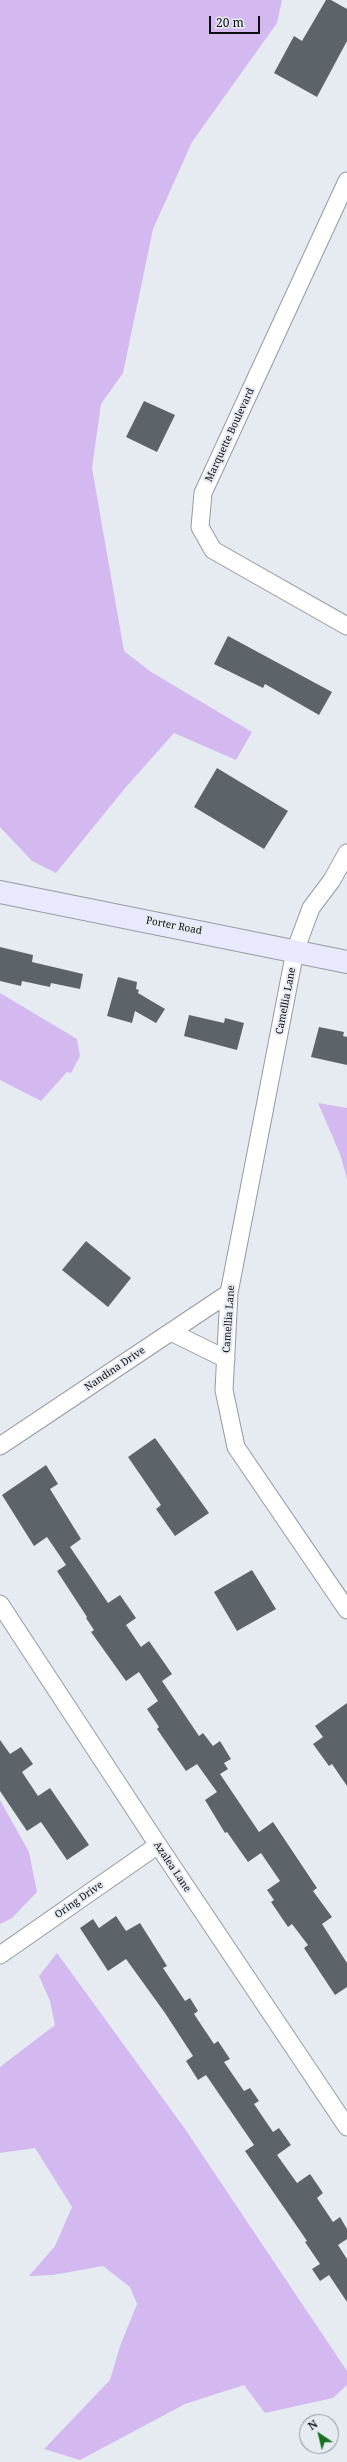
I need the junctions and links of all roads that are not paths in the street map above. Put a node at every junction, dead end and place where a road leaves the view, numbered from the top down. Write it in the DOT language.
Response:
graph roads {
  1 [pos="347,181"];
  2 [pos="347,626"];
  3 [pos="347,853"];
  4 [pos="0,892"];
  5 [pos="295,951"];
  6 [pos="347,962"];
  7 [pos="229,1293"];
  8 [pos="171,1332"];
  9 [pos="226,1359"];
  10 [pos="0,1446"];
  11 [pos="0,1604"];
  12 [pos="347,1610"];
  13 [pos="158,1845"];
  14 [pos="0,1955"];
  15 [pos="347,2127"];
  1 -- 2 [label="street, Marquette Boulevard"];
  3 -- 5 [label="street, Camellia Lane"];
  4 -- 5 [label="main road, Porter Road"];
  5 -- 6 [label="main road, Porter Road"];
  5 -- 7 [label="street, Camellia Lane"];
  7 -- 8 [label="street, Nandina Drive"];
  7 -- 9 [label="street, Camellia Lane"];
  8 -- 9 [label="street"];
  8 -- 10 [label="street, Nandina Drive"];
  9 -- 12 [label="street, Camellia Lane"];
  11 -- 13 [label="street, Azalea Lane"];
  13 -- 14 [label="street, Oring Drive"];
  13 -- 15 [label="street, Azalea Lane"];
}
